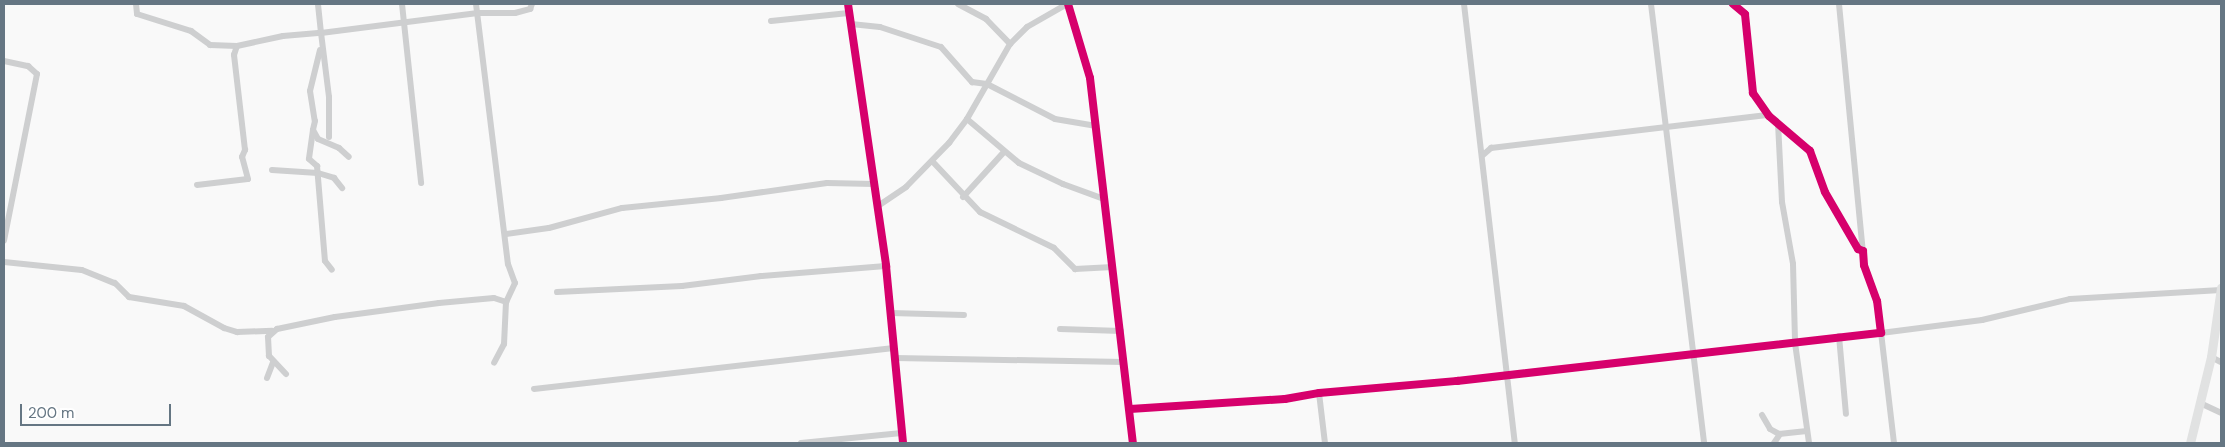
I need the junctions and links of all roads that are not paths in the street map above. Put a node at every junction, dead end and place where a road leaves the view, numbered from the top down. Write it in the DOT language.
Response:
graph roads {
  1 [pos="136,4"];
  2 [pos="318,4"];
  3 [pos="402,4"];
  4 [pos="476,4"];
  5 [pos="532,4"];
  6 [pos="848,4"];
  7 [pos="958,4"];
  8 [pos="1067,4"];
  9 [pos="1464,4"];
  10 [pos="1652,4"];
  11 [pos="1733,4"];
  12 [pos="1839,4"];
  13 [pos="478,13"];
  14 [pos="849,13"];
  15 [pos="772,20"];
  16 [pos="404,23"];
  17 [pos="851,24"];
  18 [pos="321,33"];
  19 [pos="320,44"];
  20 [pos="1010,44"];
  21 [pos="237,46"];
  22 [pos="4,60"];
  23 [pos="987,84"];
  24 [pos="1769,115"];
  25 [pos="967,119"];
  26 [pos="1778,124"];
  27 [pos="1096,126"];
  28 [pos="1667,128"];
  29 [pos="312,130"];
  30 [pos="329,137"];
  31 [pos="1004,152"];
  32 [pos="1485,152"];
  33 [pos="349,157"];
  34 [pos="932,162"];
  35 [pos="272,170"];
  36 [pos="318,173"];
  37 [pos="421,183"];
  38 [pos="874,184"];
  39 [pos="197,186"];
  40 [pos="342,188"];
  41 [pos="963,197"];
  42 [pos="1104,199"];
  43 [pos="878,206"];
  44 [pos="506,234"];
  45 [pos="4,241"];
  46 [pos="1863,251"];
  47 [pos="4,262"];
  48 [pos="886,266"];
  49 [pos="1113,267"];
  50 [pos="332,270"];
  51 [pos="2221,289"];
  52 [pos="557,292"];
  53 [pos="506,302"];
  54 [pos="890,313"];
  55 [pos="2220,314"];
  56 [pos="964,315"];
  57 [pos="1060,329"];
  58 [pos="272,331"];
  59 [pos="1121,331"];
  60 [pos="1881,333"];
  61 [pos="1839,336"];
  62 [pos="1795,343"];
  63 [pos="894,348"];
  64 [pos="1696,354"];
  65 [pos="2211,357"];
  66 [pos="896,358"];
  67 [pos="273,362"];
  68 [pos="1124,362"];
  69 [pos="2221,362"];
  70 [pos="494,363"];
  71 [pos="1508,373"];
  72 [pos="286,374"];
  73 [pos="267,378"];
  74 [pos="534,389"];
  75 [pos="1319,392"];
  76 [pos="2200,402"];
  77 [pos="1130,409"];
  78 [pos="2221,413"];
  79 [pos="1846,414"];
  80 [pos="1762,415"];
  81 [pos="1807,431"];
  82 [pos="902,433"];
  83 [pos="1780,434"];
  84 [pos="801,443"];
  85 [pos="903,443"];
  86 [pos="1133,443"];
  87 [pos="1325,443"];
  88 [pos="1515,443"];
  89 [pos="1704,443"];
  90 [pos="1774,443"];
  91 [pos="1809,443"];
  92 [pos="1894,443"];
  93 [pos="2190,443"];
  1 -- 21 [label="street"];
  2 -- 18 [label="street"];
  3 -- 16 [label="street"];
  4 -- 13 [label="street"];
  5 -- 13 [label="street"];
  6 -- 14 [label="street"];
  7 -- 20 [label="street"];
  8 -- 20 [label="street"];
  8 -- 27 [label="street"];
  9 -- 32 [label="street"];
  10 -- 28 [label="street"];
  11 -- 24 [label="street"];
  12 -- 46 [label="street"];
  13 -- 16 [label="street"];
  13 -- 44 [label="street"];
  14 -- 15 [label="street"];
  14 -- 17 [label="street"];
  16 -- 18 [label="street"];
  16 -- 37 [label="street"];
  17 -- 23 [label="street"];
  17 -- 38 [label="street"];
  18 -- 19 [label="street"];
  18 -- 21 [label="street"];
  19 -- 29 [label="street"];
  19 -- 30 [label="street"];
  20 -- 23 [label="street"];
  21 -- 39 [label="street"];
  22 -- 45 [label="street"];
  23 -- 25 [label="street"];
  23 -- 27 [label="street"];
  24 -- 26 [label="street"];
  24 -- 28 [label="street"];
  25 -- 31 [label="street"];
  25 -- 34 [label="street"];
  26 -- 46 [label="street"];
  26 -- 62 [label="street"];
  27 -- 42 [label="street"];
  28 -- 32 [label="street"];
  28 -- 64 [label="street"];
  29 -- 33 [label="street"];
  29 -- 36 [label="street"];
  31 -- 41 [label="street"];
  31 -- 42 [label="street"];
  32 -- 71 [label="street"];
  34 -- 41 [label="street"];
  34 -- 43 [label="street"];
  35 -- 36 [label="street"];
  36 -- 40 [label="street"];
  36 -- 50 [label="street"];
  38 -- 43 [label="street"];
  38 -- 44 [label="street"];
  41 -- 49 [label="street"];
  42 -- 49 [label="street"];
  43 -- 48 [label="street"];
  44 -- 53 [label="street"];
  46 -- 60 [label="street"];
  47 -- 58 [label="street"];
  48 -- 52 [label="street"];
  48 -- 54 [label="street"];
  49 -- 59 [label="street"];
  51 -- 55 [label="highway"];
  51 -- 60 [label="street"];
  53 -- 58 [label="street"];
  53 -- 70 [label="street"];
  54 -- 56 [label="street"];
  54 -- 63 [label="street"];
  55 -- 65 [label="highway"];
  57 -- 59 [label="street"];
  58 -- 67 [label="street"];
  59 -- 68 [label="street"];
  60 -- 61 [label="street"];
  60 -- 92 [label="street"];
  61 -- 62 [label="street"];
  61 -- 79 [label="street"];
  62 -- 64 [label="street"];
  62 -- 81 [label="street"];
  63 -- 66 [label="street"];
  63 -- 74 [label="street"];
  64 -- 71 [label="street"];
  64 -- 89 [label="street"];
  65 -- 69 [label="street"];
  65 -- 76 [label="highway"];
  66 -- 68 [label="street"];
  66 -- 82 [label="street"];
  67 -- 72 [label="street"];
  67 -- 73 [label="street"];
  68 -- 77 [label="street"];
  71 -- 75 [label="street"];
  71 -- 88 [label="street"];
  75 -- 77 [label="street"];
  75 -- 87 [label="street"];
  76 -- 78 [label="street"];
  76 -- 93 [label="highway"];
  77 -- 86 [label="street"];
  80 -- 83 [label="street"];
  81 -- 83 [label="street"];
  81 -- 91 [label="street"];
  82 -- 84 [label="street"];
  82 -- 85 [label="street"];
  83 -- 90 [label="street"];
}
